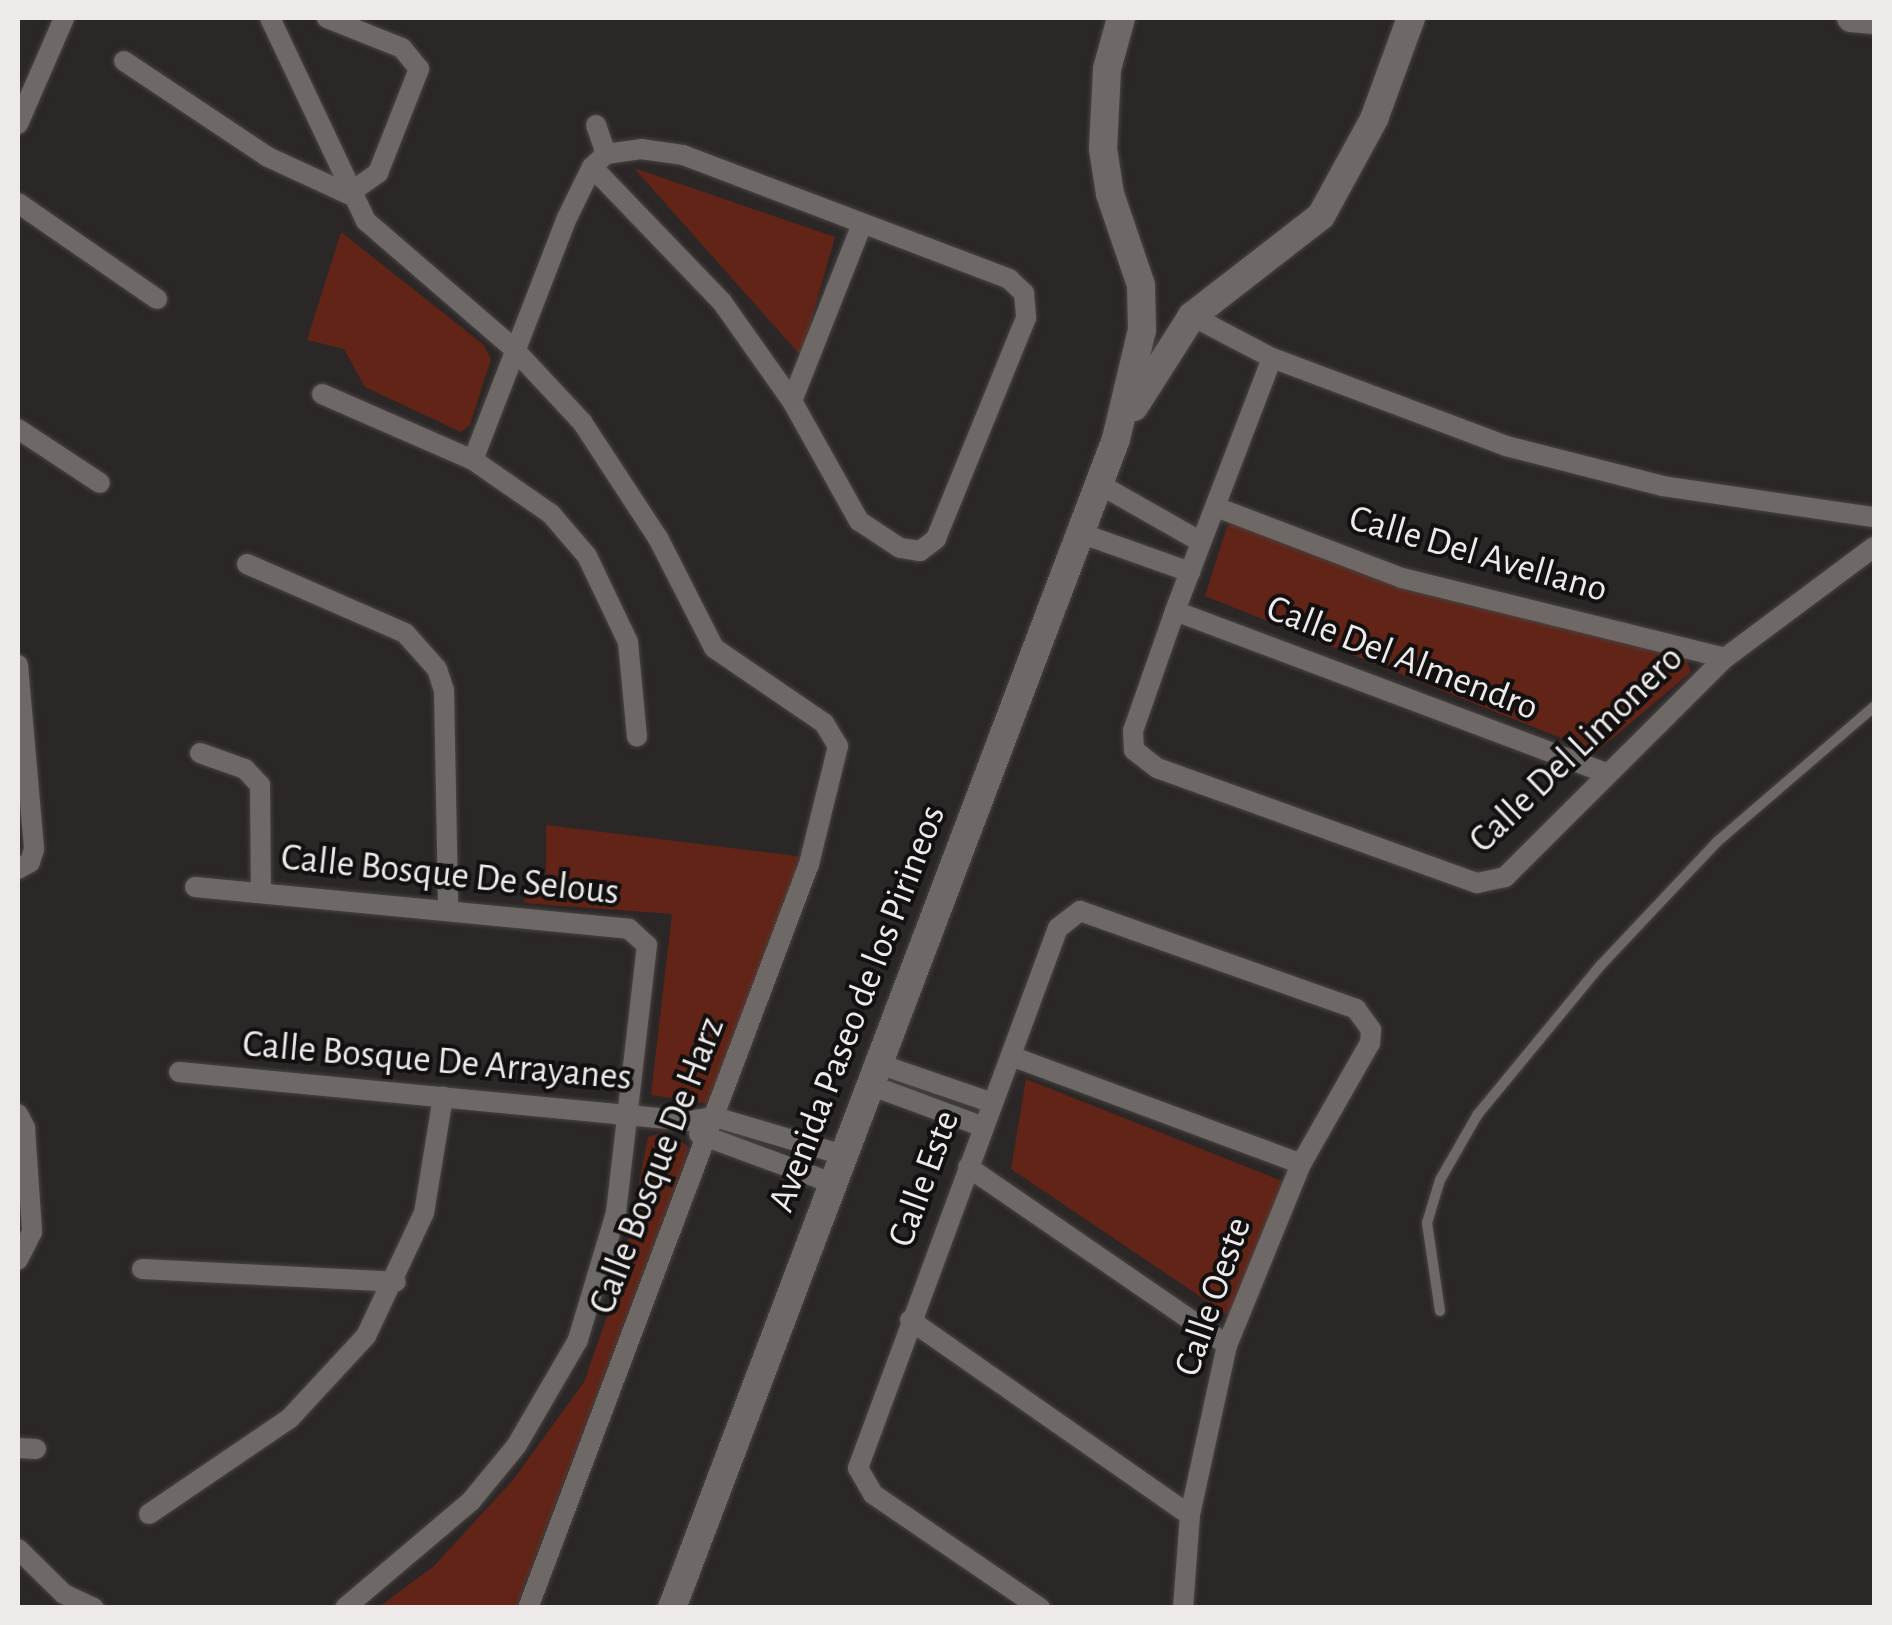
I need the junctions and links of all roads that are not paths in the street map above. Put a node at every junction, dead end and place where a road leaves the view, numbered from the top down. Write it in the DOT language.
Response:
graph roads {
  1 [pos="64,18"];
  2 [pos="270,18"];
  3 [pos="326,18"];
  4 [pos="1121,18"];
  5 [pos="1412,18"];
  6 [pos="1851,18"];
  7 [pos="1874,20"];
  8 [pos="124,62"];
  9 [pos="37,69"];
  10 [pos="18,81"];
  11 [pos="18,124"];
  12 [pos="596,126"];
  13 [pos="599,160"];
  14 [pos="348,194"];
  15 [pos="18,203"];
  16 [pos="862,224"];
  17 [pos="158,299"];
  18 [pos="1192,316"];
  19 [pos="512,347"];
  20 [pos="1272,358"];
  21 [pos="322,394"];
  22 [pos="792,402"];
  23 [pos="18,428"];
  24 [pos="1116,439"];
  25 [pos="473,460"];
  26 [pos="100,482"];
  27 [pos="1099,484"];
  28 [pos="1216,507"];
  29 [pos="1874,517"];
  30 [pos="1080,532"];
  31 [pos="1202,542"];
  32 [pos="1874,547"];
  33 [pos="247,564"];
  34 [pos="1190,572"];
  35 [pos="1175,611"];
  36 [pos="1726,658"];
  37 [pos="18,665"];
  38 [pos="1874,707"];
  39 [pos="637,737"];
  40 [pos="200,753"];
  41 [pos="1604,772"];
  42 [pos="18,869"];
  43 [pos="196,887"];
  44 [pos="261,891"];
  45 [pos="448,908"];
  46 [pos="1072,913"];
  47 [pos="1010,1056"];
  48 [pos="178,1072"];
  49 [pos="873,1074"];
  50 [pos="443,1097"];
  51 [pos="990,1102"];
  52 [pos="18,1114"];
  53 [pos="628,1115"];
  54 [pos="716,1117"];
  55 [pos="689,1121"];
  56 [pos="980,1126"];
  57 [pos="705,1141"];
  58 [pos="843,1155"];
  59 [pos="1300,1164"];
  60 [pos="968,1167"];
  61 [pos="832,1183"];
  62 [pos="21,1258"];
  63 [pos="142,1269"];
  64 [pos="396,1282"];
  65 [pos="1440,1312"];
  66 [pos="910,1320"];
  67 [pos="1226,1345"];
  68 [pos="149,1514"];
  69 [pos="1190,1516"];
  70 [pos="18,1549"];
  71 [pos="94,1608"];
  72 [pos="345,1608"];
  73 [pos="528,1608"];
  74 [pos="672,1608"];
  75 [pos="1040,1608"];
  76 [pos="1183,1608"];
  1 -- 9 [label="street"];
  2 -- 14 [label="street"];
  3 -- 14 [label="street"];
  4 -- 24 [label="street"];
  5 -- 18 [label="street"];
  6 -- 7 [label="street"];
  8 -- 14 [label="street"];
  9 -- 10 [label="street"];
  9 -- 11 [label="street"];
  12 -- 13 [label="street"];
  13 -- 16 [label="street"];
  13 -- 19 [label="street"];
  13 -- 22 [label="street"];
  14 -- 19 [label="street"];
  15 -- 17 [label="street"];
  16 -- 22 [label="street"];
  16 -- 22 [label="street"];
  18 -- 20 [label="street"];
  18 -- 24 [label="street"];
  19 -- 25 [label="street"];
  19 -- 54 [label="street, Calle Bosque De Harz"];
  20 -- 28 [label="street"];
  20 -- 29 [label="street"];
  21 -- 25 [label="street"];
  23 -- 26 [label="street"];
  24 -- 27 [label="street, Avenida Paseo de los Pirineos"];
  25 -- 39 [label="street"];
  27 -- 30 [label="street, Avenida Paseo de los Pirineos"];
  27 -- 31 [label="street"];
  28 -- 31 [label="street"];
  28 -- 36 [label="street, Calle Del Avellano"];
  30 -- 34 [label="street"];
  30 -- 49 [label="street, Avenida Paseo de los Pirineos"];
  31 -- 34 [label="street"];
  32 -- 36 [label="street, Calle Del Limonero"];
  33 -- 45 [label="street"];
  34 -- 35 [label="street"];
  35 -- 41 [label="street, Calle Del Almendro"];
  35 -- 41 [label="street, Calle Del Limonero"];
  36 -- 41 [label="street, Calle Del Limonero"];
  37 -- 42 [label="street"];
  38 -- 65 [label="lane"];
  40 -- 44 [label="street"];
  43 -- 44 [label="street, Calle Bosque De Selous"];
  44 -- 45 [label="street, Calle Bosque De Selous"];
  45 -- 53 [label="street, Calle Bosque De Selous"];
  46 -- 47 [label="street, Calle Este"];
  46 -- 59 [label="street, Calle Oeste"];
  47 -- 51 [label="street, Calle Este"];
  47 -- 59 [label="street"];
  48 -- 50 [label="street, Calle Bosque De Arrayanes"];
  49 -- 51 [label="street"];
  49 -- 56 [label="street"];
  49 -- 58 [label="street, Avenida Paseo de los Pirineos"];
  50 -- 53 [label="street, Calle Bosque De Arrayanes"];
  50 -- 64 [label="street"];
  51 -- 56 [label="street, Calle Este"];
  52 -- 62 [label="street"];
  53 -- 55 [label="street, Calle Bosque De Arrayanes"];
  53 -- 72 [label="street, Calle Bosque De Selous"];
  54 -- 55 [label="street, Calle Bosque De Arrayanes"];
  54 -- 57 [label="street, Calle Bosque De Harz"];
  54 -- 58 [label="street, Calle Bosque De Arrayanes"];
  55 -- 57 [label="street"];
  56 -- 60 [label="street, Calle Este"];
  57 -- 61 [label="street"];
  57 -- 73 [label="street, Calle Bosque De Harz"];
  58 -- 61 [label="street, Avenida Paseo de los Pirineos"];
  59 -- 67 [label="street, Calle Oeste"];
  60 -- 66 [label="street, Calle Este"];
  60 -- 67 [label="street"];
  61 -- 74 [label="street, Avenida Paseo de los Pirineos"];
  63 -- 64 [label="street"];
  64 -- 68 [label="street"];
  66 -- 69 [label="street"];
  66 -- 75 [label="street, Calle Este"];
  67 -- 69 [label="street, Calle Oeste"];
  69 -- 76 [label="street, Calle Oeste"];
  70 -- 71 [label="street"];
}
